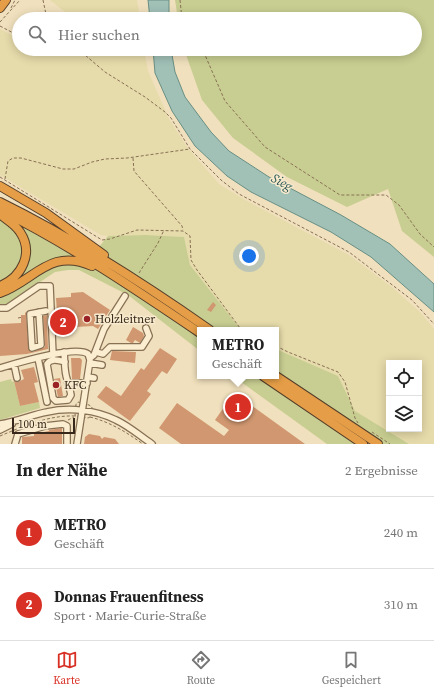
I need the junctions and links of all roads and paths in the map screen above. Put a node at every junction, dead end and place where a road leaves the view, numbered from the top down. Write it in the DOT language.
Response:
graph roads {
  1 [pos="6,0"];
  2 [pos="15,0"];
  3 [pos="20,0"];
  4 [pos="43,0"];
  5 [pos="180,0"];
  6 [pos="0,8"];
  7 [pos="11,8"];
  8 [pos="46,12"];
  9 [pos="181,12"];
  10 [pos="0,22"];
  11 [pos="0,26"];
  12 [pos="12,32"];
  13 [pos="86,56"];
  14 [pos="205,56"];
  15 [pos="190,149"];
  16 [pos="133,158"];
  17 [pos="0,177"];
  18 [pos="3,183"];
  19 [pos="0,202"];
  20 [pos="0,210"];
  21 [pos="0,214"];
  22 [pos="164,230"];
  23 [pos="183,231"];
  24 [pos="434,247"];
  25 [pos="139,273"];
  26 [pos="118,278"];
  27 [pos="0,286"];
  28 [pos="146,287"];
  29 [pos="0,293"];
  30 [pos="125,296"];
  31 [pos="0,308"];
  32 [pos="46,310"];
  33 [pos="39,312"];
  34 [pos="23,317"];
  35 [pos="18,318"];
  36 [pos="434,324"];
  37 [pos="206,327"];
  38 [pos="239,327"];
  39 [pos="146,328"];
  40 [pos="197,331"];
  41 [pos="279,348"];
  42 [pos="64,352"];
  43 [pos="96,352"];
  44 [pos="53,355"];
  45 [pos="38,358"];
  46 [pos="90,361"];
  47 [pos="65,362"];
  48 [pos="14,364"];
  49 [pos="102,365"];
  50 [pos="0,368"];
  51 [pos="17,378"];
  52 [pos="94,378"];
  53 [pos="279,378"];
  54 [pos="267,379"];
  55 [pos="87,380"];
  56 [pos="71,383"];
  57 [pos="46,402"];
  58 [pos="83,411"];
  59 [pos="75,416"];
  60 [pos="90,417"];
  61 [pos="16,422"];
  62 [pos="0,424"];
  63 [pos="63,424"];
  64 [pos="359,424"];
  65 [pos="0,430"];
  66 [pos="371,432"];
  67 [pos="15,444"];
  68 [pos="67,444"];
  69 [pos="77,444"];
  70 [pos="143,444"];
  71 [pos="152,444"];
  72 [pos="364,444"];
  73 [pos="378,444"];
  74 [pos="390,444"];
  1 -- 6 [label="highway"];
  2 -- 7 [label="path"];
  3 -- 7 [label="path"];
  4 -- 8 [label="path"];
  5 -- 9 [label="path"];
  7 -- 10 [label="path"];
  11 -- 12 [label="path"];
  13 -- 15 [label="path"];
  14 -- 24 [label="path"];
  15 -- 16 [label="path"];
  15 -- 36 [label="path"];
  16 -- 18 [label="path"];
  16 -- 23 [label="path"];
  17 -- 18 [label="path"];
  18 -- 22 [label="path"];
  18 -- 28 [label="highway"];
  19 -- 28 [label="highway"];
  20 -- 26 [label="highway"];
  21 -- 27 [label="highway"];
  22 -- 23 [label="path"];
  22 -- 25 [label="path"];
  23 -- 38 [label="path"];
  26 -- 29 [label="highway"];
  26 -- 40 [label="highway"];
  28 -- 37 [label="highway"];
  30 -- 43 [label="street"];
  31 -- 44 [label="street"];
  32 -- 33 [label="street"];
  33 -- 33 [label="street"];
  34 -- 35 [label="path"];
  39 -- 43 [label="street"];
  41 -- 64 [label="path"];
  42 -- 44 [label="street"];
  42 -- 46 [label="street"];
  42 -- 47 [label="street"];
  43 -- 46 [label="street"];
  44 -- 45 [label="street"];
  45 -- 48 [label="street"];
  45 -- 57 [label="street"];
  46 -- 49 [label="street"];
  46 -- 55 [label="street"];
  47 -- 56 [label="street"];
  47 -- 56 [label="street"];
  48 -- 50 [label="street"];
  48 -- 51 [label="street"];
  52 -- 55 [label="street"];
  53 -- 73 [label="highway"];
  54 -- 72 [label="highway"];
  55 -- 56 [label="street"];
  55 -- 58 [label="street"];
  58 -- 61 [label="street"];
  58 -- 69 [label="street"];
  58 -- 71 [label="street"];
  59 -- 63 [label="path"];
  60 -- 70 [label="path"];
  61 -- 62 [label="street"];
  61 -- 65 [label="street"];
  63 -- 67 [label="street"];
  63 -- 68 [label="street"];
  66 -- 74 [label="path"];
}
